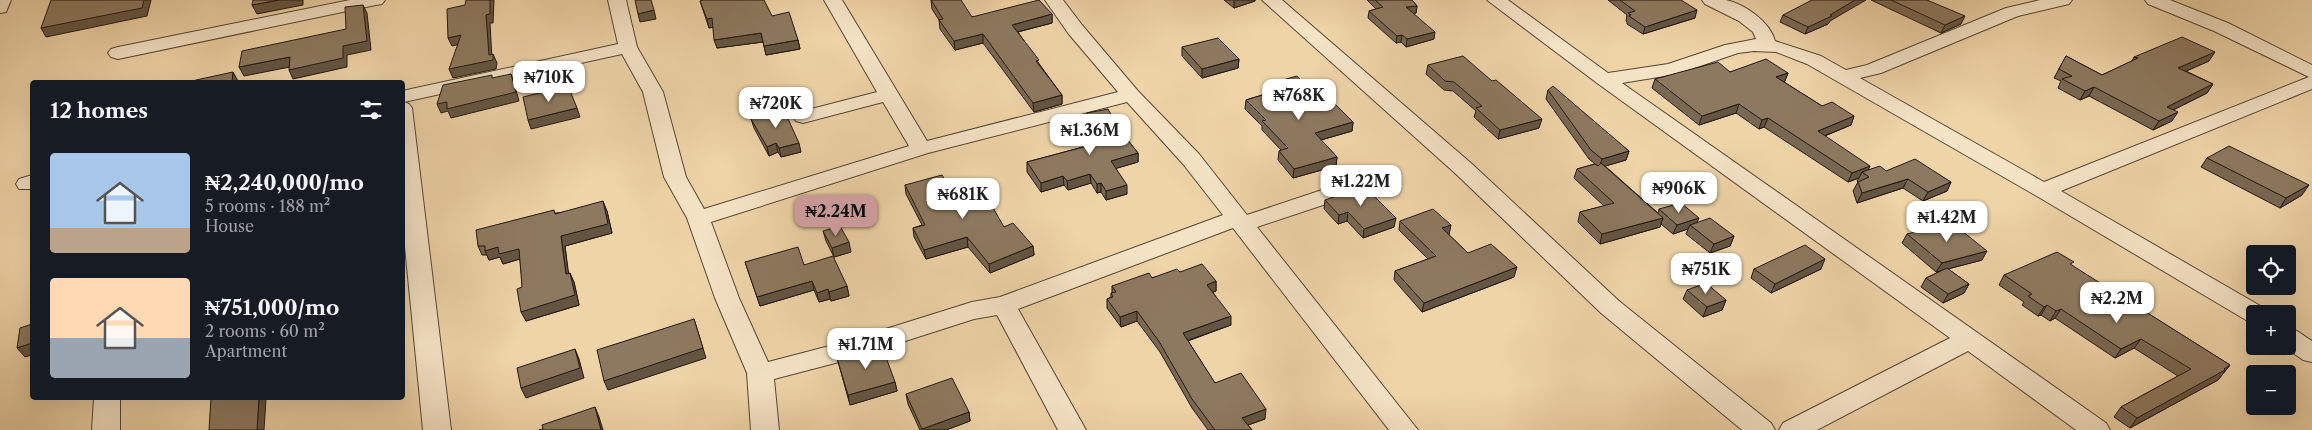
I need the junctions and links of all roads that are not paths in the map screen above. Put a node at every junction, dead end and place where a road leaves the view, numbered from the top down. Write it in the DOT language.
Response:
graph roads {
  1 [pos="2,0"];
  2 [pos="376,0"];
  3 [pos="617,0"];
  4 [pos="833,0"];
  5 [pos="1054,0"];
  6 [pos="1271,0"];
  7 [pos="1496,0"];
  8 [pos="1711,0"];
  9 [pos="2063,0"];
  10 [pos="2154,0"];
  11 [pos="0,8"];
  12 [pos="1767,44"];
  13 [pos="628,47"];
  14 [pos="118,54"];
  15 [pos="2312,72"];
  16 [pos="1845,76"];
  17 [pos="1604,79"];
  18 [pos="2312,82"];
  19 [pos="889,95"];
  20 [pos="1132,95"];
  21 [pos="405,96"];
  22 [pos="803,118"];
  23 [pos="405,136"];
  24 [pos="921,149"];
  25 [pos="2043,190"];
  26 [pos="1339,192"];
  27 [pos="698,218"];
  28 [pos="1240,221"];
  29 [pos="1004,306"];
  30 [pos="2246,309"];
  31 [pos="1970,339"];
  32 [pos="2296,343"];
  33 [pos="2312,354"];
  34 [pos="760,372"];
  35 [pos="107,400"];
  36 [pos="106,430"];
  37 [pos="437,430"];
  38 [pos="765,430"];
  39 [pos="1072,430"];
  40 [pos="1404,430"];
  41 [pos="1761,430"];
  42 [pos="1794,430"];
  43 [pos="2096,430"];
  1 -- 11 [label="street"];
  2 -- 14 [label="street"];
  3 -- 13 [label="street"];
  4 -- 19 [label="street"];
  5 -- 20 [label="street"];
  6 -- 41 [label="street"];
  7 -- 17 [label="street"];
  8 -- 12 [label="street"];
  9 -- 16 [label="street"];
  10 -- 15 [label="street"];
  12 -- 16 [label="street"];
  12 -- 17 [label="street"];
  13 -- 21 [label="street"];
  13 -- 27 [label="street"];
  16 -- 25 [label="street"];
  17 -- 31 [label="street"];
  18 -- 25 [label="street"];
  19 -- 22 [label="street"];
  19 -- 24 [label="street"];
  20 -- 24 [label="street"];
  20 -- 28 [label="street"];
  23 -- 37 [label="street"];
  24 -- 27 [label="street"];
  25 -- 30 [label="street"];
  26 -- 28 [label="street"];
  27 -- 34 [label="street"];
  28 -- 29 [label="street"];
  28 -- 40 [label="street"];
  29 -- 34 [label="street"];
  29 -- 39 [label="street"];
  31 -- 42 [label="street"];
  31 -- 43 [label="street"];
  32 -- 33 [label="street"];
  34 -- 38 [label="street"];
  35 -- 36 [label="street"];
}
